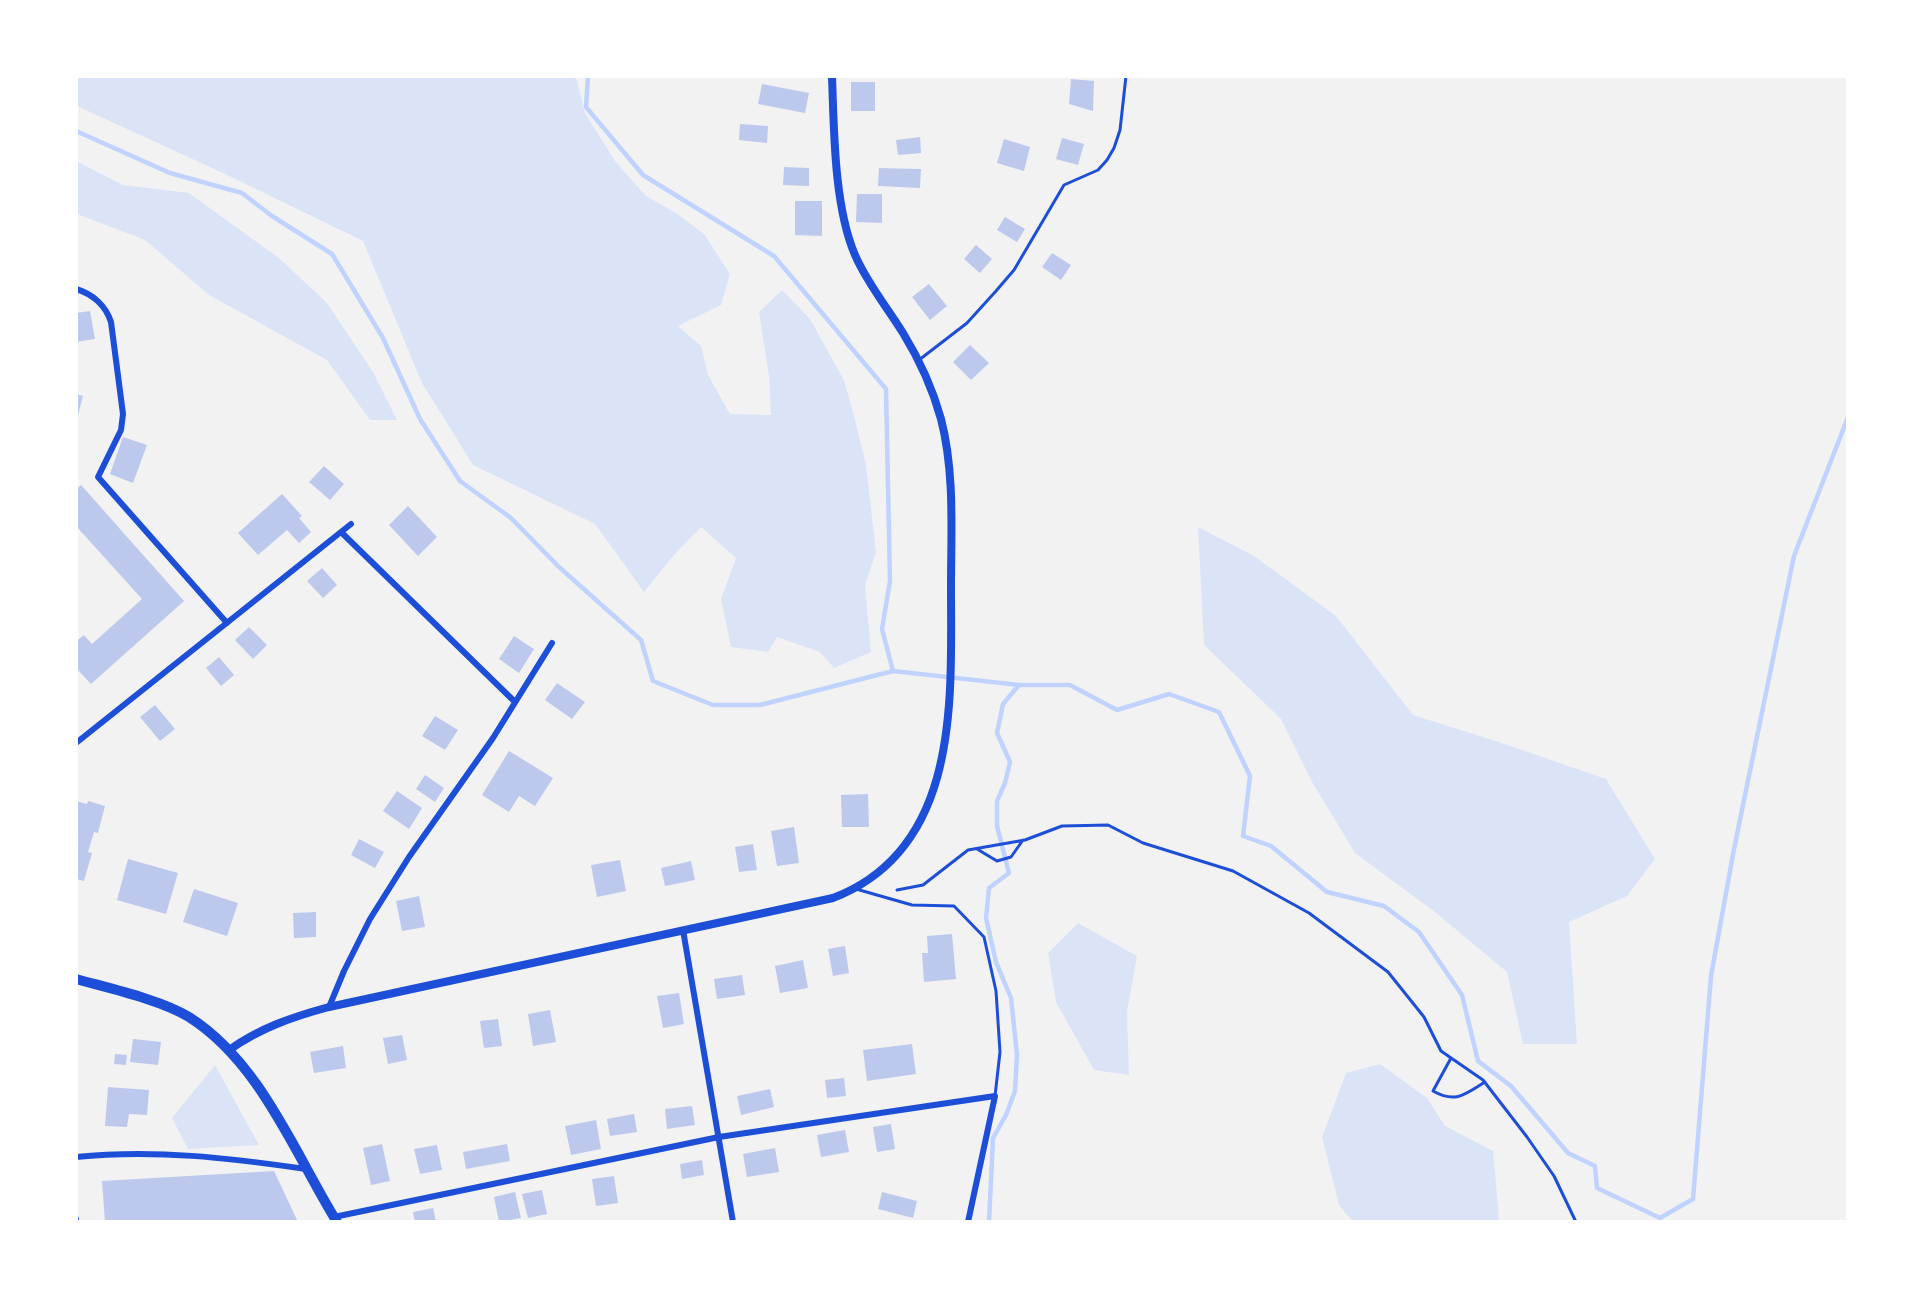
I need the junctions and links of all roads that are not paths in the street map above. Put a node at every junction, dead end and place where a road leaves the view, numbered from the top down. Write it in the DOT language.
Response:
graph roads {
  1 [pos="832,76"];
  2 [pos="1126,76"];
  3 [pos="76,289"];
  4 [pos="919,360"];
  5 [pos="351,524"];
  6 [pos="341,532"];
  7 [pos="227,623"];
  8 [pos="552,643"];
  9 [pos="515,702"];
  10 [pos="76,743"];
  11 [pos="856,889"];
  12 [pos="683,930"];
  13 [pos="76,980"];
  14 [pos="329,1007"];
  15 [pos="229,1050"];
  16 [pos="995,1096"];
  17 [pos="719,1137"];
  18 [pos="76,1157"];
  19 [pos="306,1169"];
  20 [pos="76,1213"];
  21 [pos="336,1219"];
  22 [pos="78,1221"];
  23 [pos="733,1221"];
  24 [pos="968,1221"];
  1 -- 4 [label="street"];
  2 -- 4 [label="lane"];
  3 -- 7 [label="street"];
  4 -- 11 [label="street"];
  5 -- 6 [label="street"];
  6 -- 7 [label="street"];
  6 -- 9 [label="street"];
  7 -- 10 [label="street"];
  8 -- 9 [label="street"];
  9 -- 14 [label="street"];
  11 -- 12 [label="street"];
  11 -- 16 [label="lane"];
  12 -- 14 [label="street"];
  12 -- 17 [label="street"];
  13 -- 15 [label="main road"];
  14 -- 15 [label="street"];
  15 -- 19 [label="main road"];
  16 -- 17 [label="street"];
  16 -- 24 [label="street"];
  17 -- 21 [label="street"];
  17 -- 23 [label="street"];
  18 -- 19 [label="street"];
  19 -- 21 [label="main road"];
  20 -- 22 [label="lane"];
}
